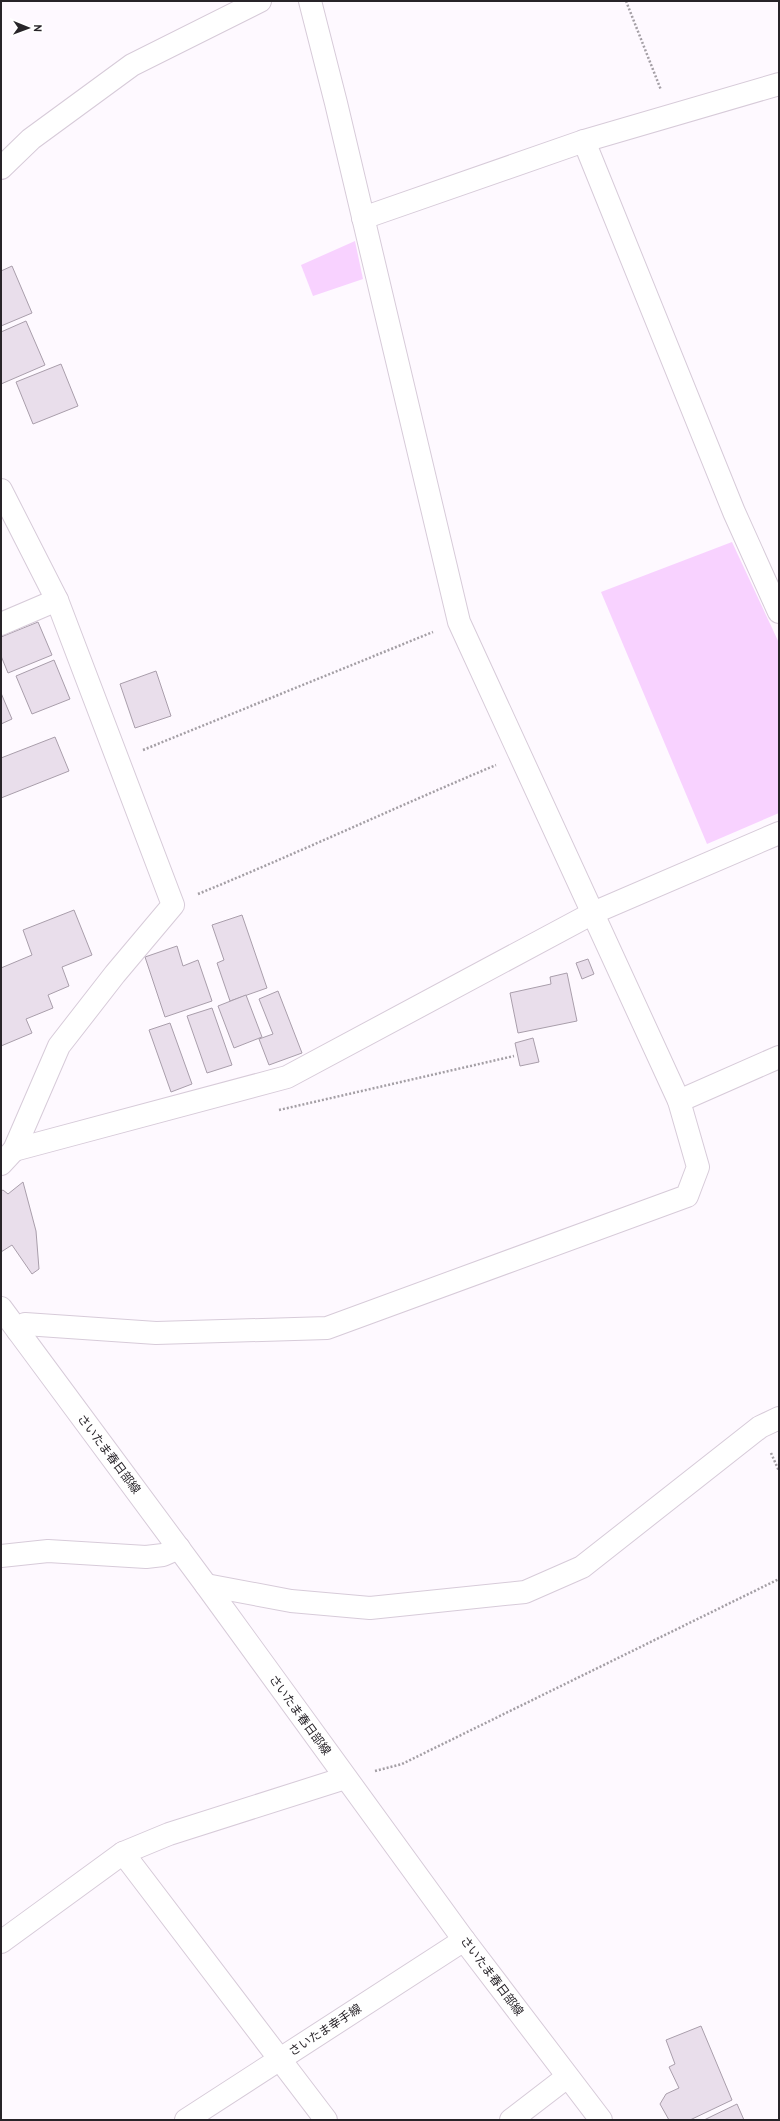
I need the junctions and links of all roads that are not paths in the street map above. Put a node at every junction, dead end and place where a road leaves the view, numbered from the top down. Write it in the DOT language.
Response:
graph roads {
  1 [pos="260,1"];
  2 [pos="310,1"];
  3 [pos="779,84"];
  4 [pos="584,141"];
  5 [pos="1,168"];
  6 [pos="363,218"];
  7 [pos="1,490"];
  8 [pos="57,600"];
  9 [pos="779,612"];
  10 [pos="1,624"];
  11 [pos="779,833"];
  12 [pos="592,913"];
  13 [pos="779,1057"];
  14 [pos="679,1101"];
  15 [pos="7,1157"];
  16 [pos="1,1308"];
  17 [pos="18,1331"];
  18 [pos="779,1418"];
  19 [pos="179,1548"];
  20 [pos="1,1556"];
  21 [pos="206,1585"];
  22 [pos="345,1778"];
  23 [pos="123,1853"];
  24 [pos="464,1940"];
  25 [pos="1,1942"];
  26 [pos="279,2060"];
  27 [pos="567,2077"];
  28 [pos="186,2120"];
  29 [pos="326,2120"];
  30 [pos="511,2120"];
  31 [pos="601,2120"];
  1 -- 5 [label="street"];
  2 -- 6 [label="street"];
  3 -- 4 [label="street"];
  4 -- 6 [label="street"];
  4 -- 9 [label="street"];
  6 -- 12 [label="street"];
  7 -- 8 [label="street"];
  8 -- 10 [label="street"];
  8 -- 15 [label="street"];
  11 -- 12 [label="street"];
  12 -- 14 [label="street"];
  12 -- 15 [label="street"];
  13 -- 14 [label="street"];
  14 -- 17 [label="street"];
  16 -- 17 [label="street, さいたま春日部線"];
  17 -- 19 [label="street, さいたま春日部線"];
  18 -- 21 [label="street"];
  19 -- 20 [label="street"];
  19 -- 21 [label="street, さいたま春日部線"];
  21 -- 22 [label="street, さいたま春日部線"];
  22 -- 23 [label="street"];
  22 -- 24 [label="street, さいたま春日部線"];
  23 -- 25 [label="street"];
  23 -- 26 [label="street"];
  24 -- 26 [label="street, さいたま幸手線"];
  24 -- 27 [label="street, さいたま春日部線"];
  26 -- 28 [label="street, さいたま幸手線"];
  26 -- 29 [label="street"];
  27 -- 30 [label="street"];
  27 -- 31 [label="street, さいたま春日部線"];
}
